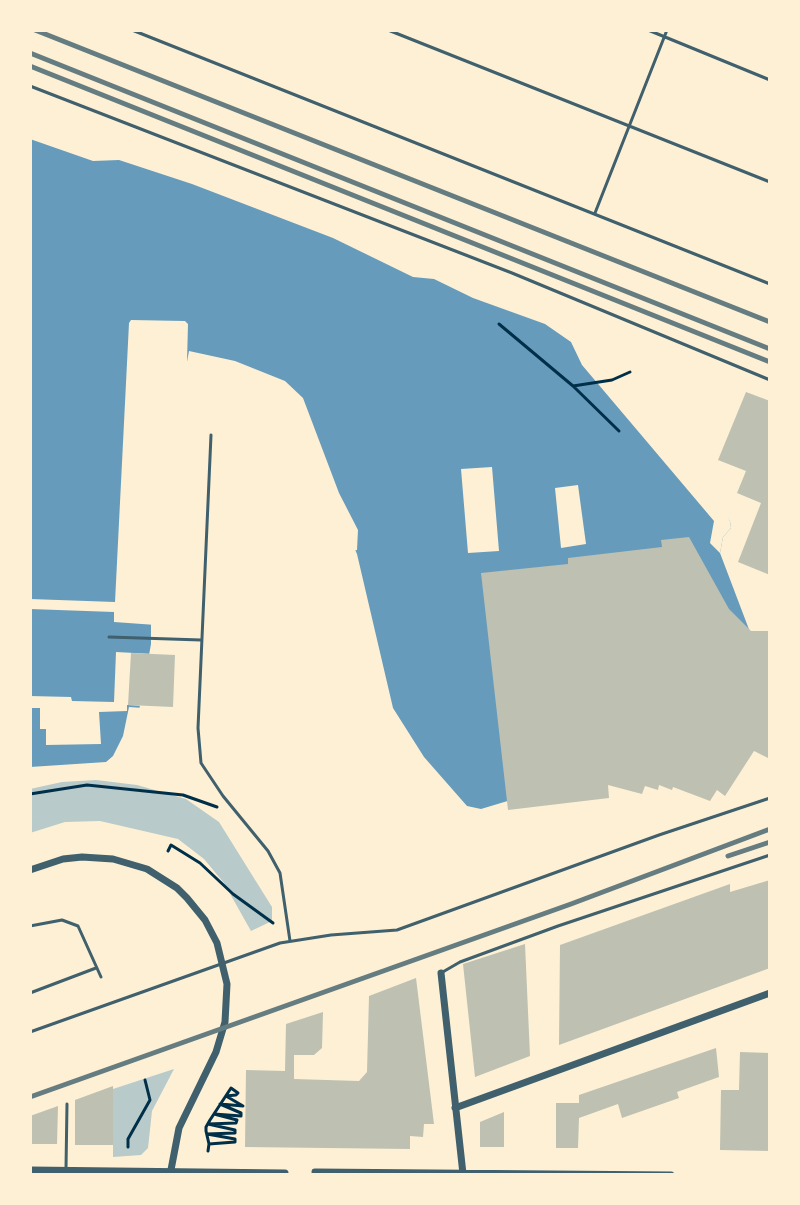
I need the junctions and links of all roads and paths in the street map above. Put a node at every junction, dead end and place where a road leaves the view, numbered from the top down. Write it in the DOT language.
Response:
graph roads {
  1 [pos="132,30"];
  2 [pos="388,30"];
  3 [pos="648,30"];
  4 [pos="667,30"];
  5 [pos="664,37"];
  6 [pos="770,80"];
  7 [pos="30,86"];
  8 [pos="628,125"];
  9 [pos="770,182"];
  10 [pos="595,214"];
  11 [pos="770,284"];
  12 [pos="499,324"];
  13 [pos="630,372"];
  14 [pos="770,380"];
  15 [pos="573,386"];
  16 [pos="619,431"];
  17 [pos="211,435"];
  18 [pos="109,637"];
  19 [pos="201,640"];
  20 [pos="30,794"];
  21 [pos="770,798"];
  22 [pos="236,813"];
  23 [pos="168,851"];
  24 [pos="770,855"];
  25 [pos="30,870"];
  26 [pos="273,923"];
  27 [pos="30,926"];
  28 [pos="290,941"];
  29 [pos="96,968"];
  30 [pos="441,973"];
  31 [pos="101,977"];
  32 [pos="30,993"];
  33 [pos="770,993"];
  34 [pos="30,1032"];
  35 [pos="145,1080"];
  36 [pos="67,1104"];
  37 [pos="220,1104"];
  38 [pos="455,1108"];
  39 [pos="214,1114"];
  40 [pos="208,1124"];
  41 [pos="207,1134"];
  42 [pos="209,1144"];
  43 [pos="128,1147"];
  44 [pos="208,1151"];
  45 [pos="66,1169"];
  46 [pos="30,1170"];
  47 [pos="315,1172"];
  48 [pos="170,1174"];
  49 [pos="286,1174"];
  50 [pos="462,1174"];
  51 [pos="671,1175"];
  1 -- 10 [label="lane"];
  2 -- 8 [label="lane"];
  3 -- 5 [label="lane"];
  4 -- 5 [label="lane"];
  5 -- 6 [label="lane"];
  5 -- 8 [label="lane"];
  7 -- 14 [label="lane"];
  8 -- 9 [label="lane"];
  8 -- 10 [label="lane"];
  10 -- 11 [label="lane"];
  12 -- 15 [label="path"];
  13 -- 15 [label="path"];
  15 -- 16 [label="path"];
  17 -- 19 [label="lane"];
  18 -- 19 [label="lane"];
  19 -- 22 [label="lane"];
  20 -- 22 [label="path"];
  21 -- 28 [label="lane"];
  22 -- 28 [label="lane"];
  23 -- 26 [label="path"];
  24 -- 30 [label="lane"];
  25 -- 48 [label="street"];
  27 -- 29 [label="lane"];
  28 -- 34 [label="lane"];
  29 -- 31 [label="lane"];
  29 -- 32 [label="lane"];
  30 -- 38 [label="street"];
  33 -- 38 [label="street"];
  35 -- 43 [label="path"];
  36 -- 45 [label="lane"];
  37 -- 37 [label="path"];
  37 -- 39 [label="path"];
  37 -- 39 [label="path"];
  38 -- 50 [label="street"];
  39 -- 40 [label="path"];
  39 -- 40 [label="path"];
  40 -- 41 [label="path"];
  40 -- 41 [label="path"];
  41 -- 42 [label="path"];
  41 -- 42 [label="path"];
  42 -- 44 [label="path"];
  45 -- 46 [label="street"];
  45 -- 48 [label="street"];
  47 -- 50 [label="street"];
  48 -- 49 [label="street"];
  50 -- 51 [label="street"];
}
